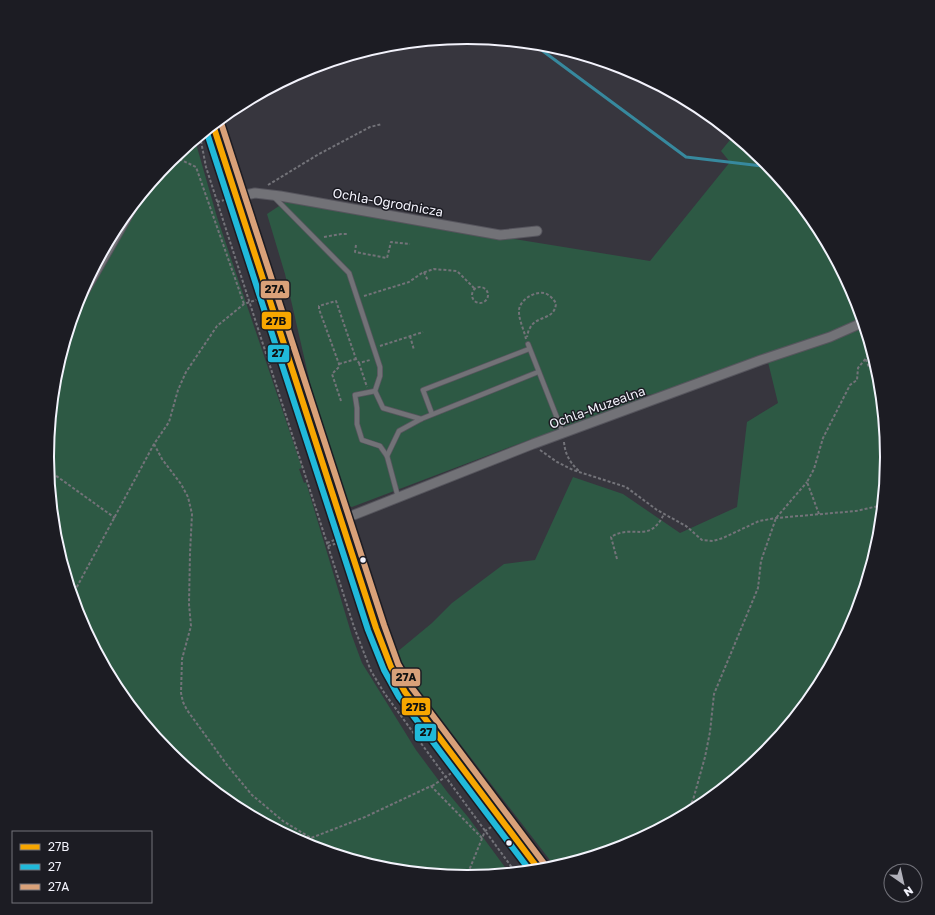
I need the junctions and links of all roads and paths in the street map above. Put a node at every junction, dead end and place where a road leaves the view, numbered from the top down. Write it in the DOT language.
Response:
graph roads {
  1 [pos="382,124"];
  2 [pos="214,131"];
  3 [pos="201,142"];
  4 [pos="181,159"];
  5 [pos="254,193"];
  6 [pos="272,195"];
  7 [pos="236,197"];
  8 [pos="537,231"];
  9 [pos="348,234"];
  10 [pos="314,239"];
  11 [pos="410,244"];
  12 [pos="356,245"];
  13 [pos="424,272"];
  14 [pos="428,281"];
  15 [pos="475,289"];
  16 [pos="357,298"];
  17 [pos="249,303"];
  18 [pos="244,304"];
  19 [pos="859,324"];
  20 [pos="423,332"];
  21 [pos="410,336"];
  22 [pos="528,344"];
  23 [pos="374,348"];
  24 [pos="414,350"];
  25 [pos="867,357"];
  26 [pos="377,358"];
  27 [pos="356,359"];
  28 [pos="359,363"];
  29 [pos="339,364"];
  30 [pos="871,368"];
  31 [pos="538,372"];
  32 [pos="375,391"];
  33 [pos="368,392"];
  34 [pos="341,400"];
  35 [pos="432,414"];
  36 [pos="421,419"];
  37 [pos="563,433"];
  38 [pos="154,444"];
  39 [pos="540,450"];
  40 [pos="387,456"];
  41 [pos="580,472"];
  42 [pos="55,475"];
  43 [pos="807,482"];
  44 [pos="398,497"];
  45 [pos="878,505"];
  46 [pos="664,514"];
  47 [pos="819,514"];
  48 [pos="115,518"];
  49 [pos="776,518"];
  50 [pos="341,520"];
  51 [pos="341,542"];
  52 [pos="327,543"];
  53 [pos="328,546"];
  54 [pos="617,559"];
  55 [pos="76,589"];
  56 [pos="461,767"];
  57 [pos="431,786"];
  58 [pos="689,806"];
  59 [pos="482,838"];
  60 [pos="535,865"];
  61 [pos="512,868"];
  62 [pos="469,871"];
  1 -- 5 [label="path"];
  2 -- 7 [label="street"];
  3 -- 17 [label="path"];
  4 -- 18 [label="path"];
  5 -- 6 [label="street, Ochla-Ogrodnicza"];
  5 -- 7 [label="street, Ochla-Ogrodnicza"];
  6 -- 8 [label="street, Ochla-Ogrodnicza"];
  6 -- 10 [label="lane"];
  7 -- 50 [label="street"];
  9 -- 10 [label="path"];
  10 -- 16 [label="lane"];
  11 -- 12 [label="path"];
  13 -- 14 [label="path"];
  13 -- 15 [label="path"];
  13 -- 16 [label="path"];
  15 -- 15 [label="path"];
  16 -- 23 [label="lane"];
  17 -- 18 [label="path"];
  17 -- 52 [label="path"];
  18 -- 38 [label="path"];
  19 -- 37 [label="street, Ochla-Muzealna"];
  20 -- 21 [label="path"];
  21 -- 23 [label="path"];
  21 -- 24 [label="path"];
  22 -- 22 [label="path"];
  22 -- 31 [label="lane"];
  22 -- 35 [label="lane"];
  23 -- 26 [label="lane"];
  25 -- 30 [label="path"];
  25 -- 43 [label="path"];
  26 -- 28 [label="path"];
  26 -- 32 [label="lane"];
  27 -- 28 [label="path"];
  27 -- 29 [label="path"];
  27 -- 29 [label="path"];
  28 -- 33 [label="path"];
  29 -- 34 [label="path"];
  31 -- 35 [label="lane"];
  31 -- 37 [label="lane"];
  32 -- 33 [label="lane"];
  32 -- 36 [label="lane"];
  33 -- 40 [label="lane"];
  35 -- 36 [label="lane"];
  36 -- 40 [label="lane"];
  37 -- 41 [label="path"];
  37 -- 44 [label="street, Ochla-Muzealna"];
  38 -- 48 [label="path"];
  38 -- 57 [label="path"];
  39 -- 41 [label="path"];
  40 -- 44 [label="lane"];
  41 -- 46 [label="path"];
  42 -- 48 [label="path"];
  43 -- 47 [label="path"];
  43 -- 49 [label="path"];
  44 -- 50 [label="street, Ochla-Muzealna"];
  45 -- 47 [label="path"];
  46 -- 49 [label="path"];
  46 -- 54 [label="path"];
  47 -- 49 [label="path"];
  48 -- 55 [label="path"];
  49 -- 58 [label="path"];
  50 -- 56 [label="street"];
  51 -- 53 [label="path"];
  56 -- 57 [label="path"];
  56 -- 60 [label="street"];
  57 -- 59 [label="path"];
  59 -- 61 [label="path"];
  59 -- 62 [label="path"];
}
